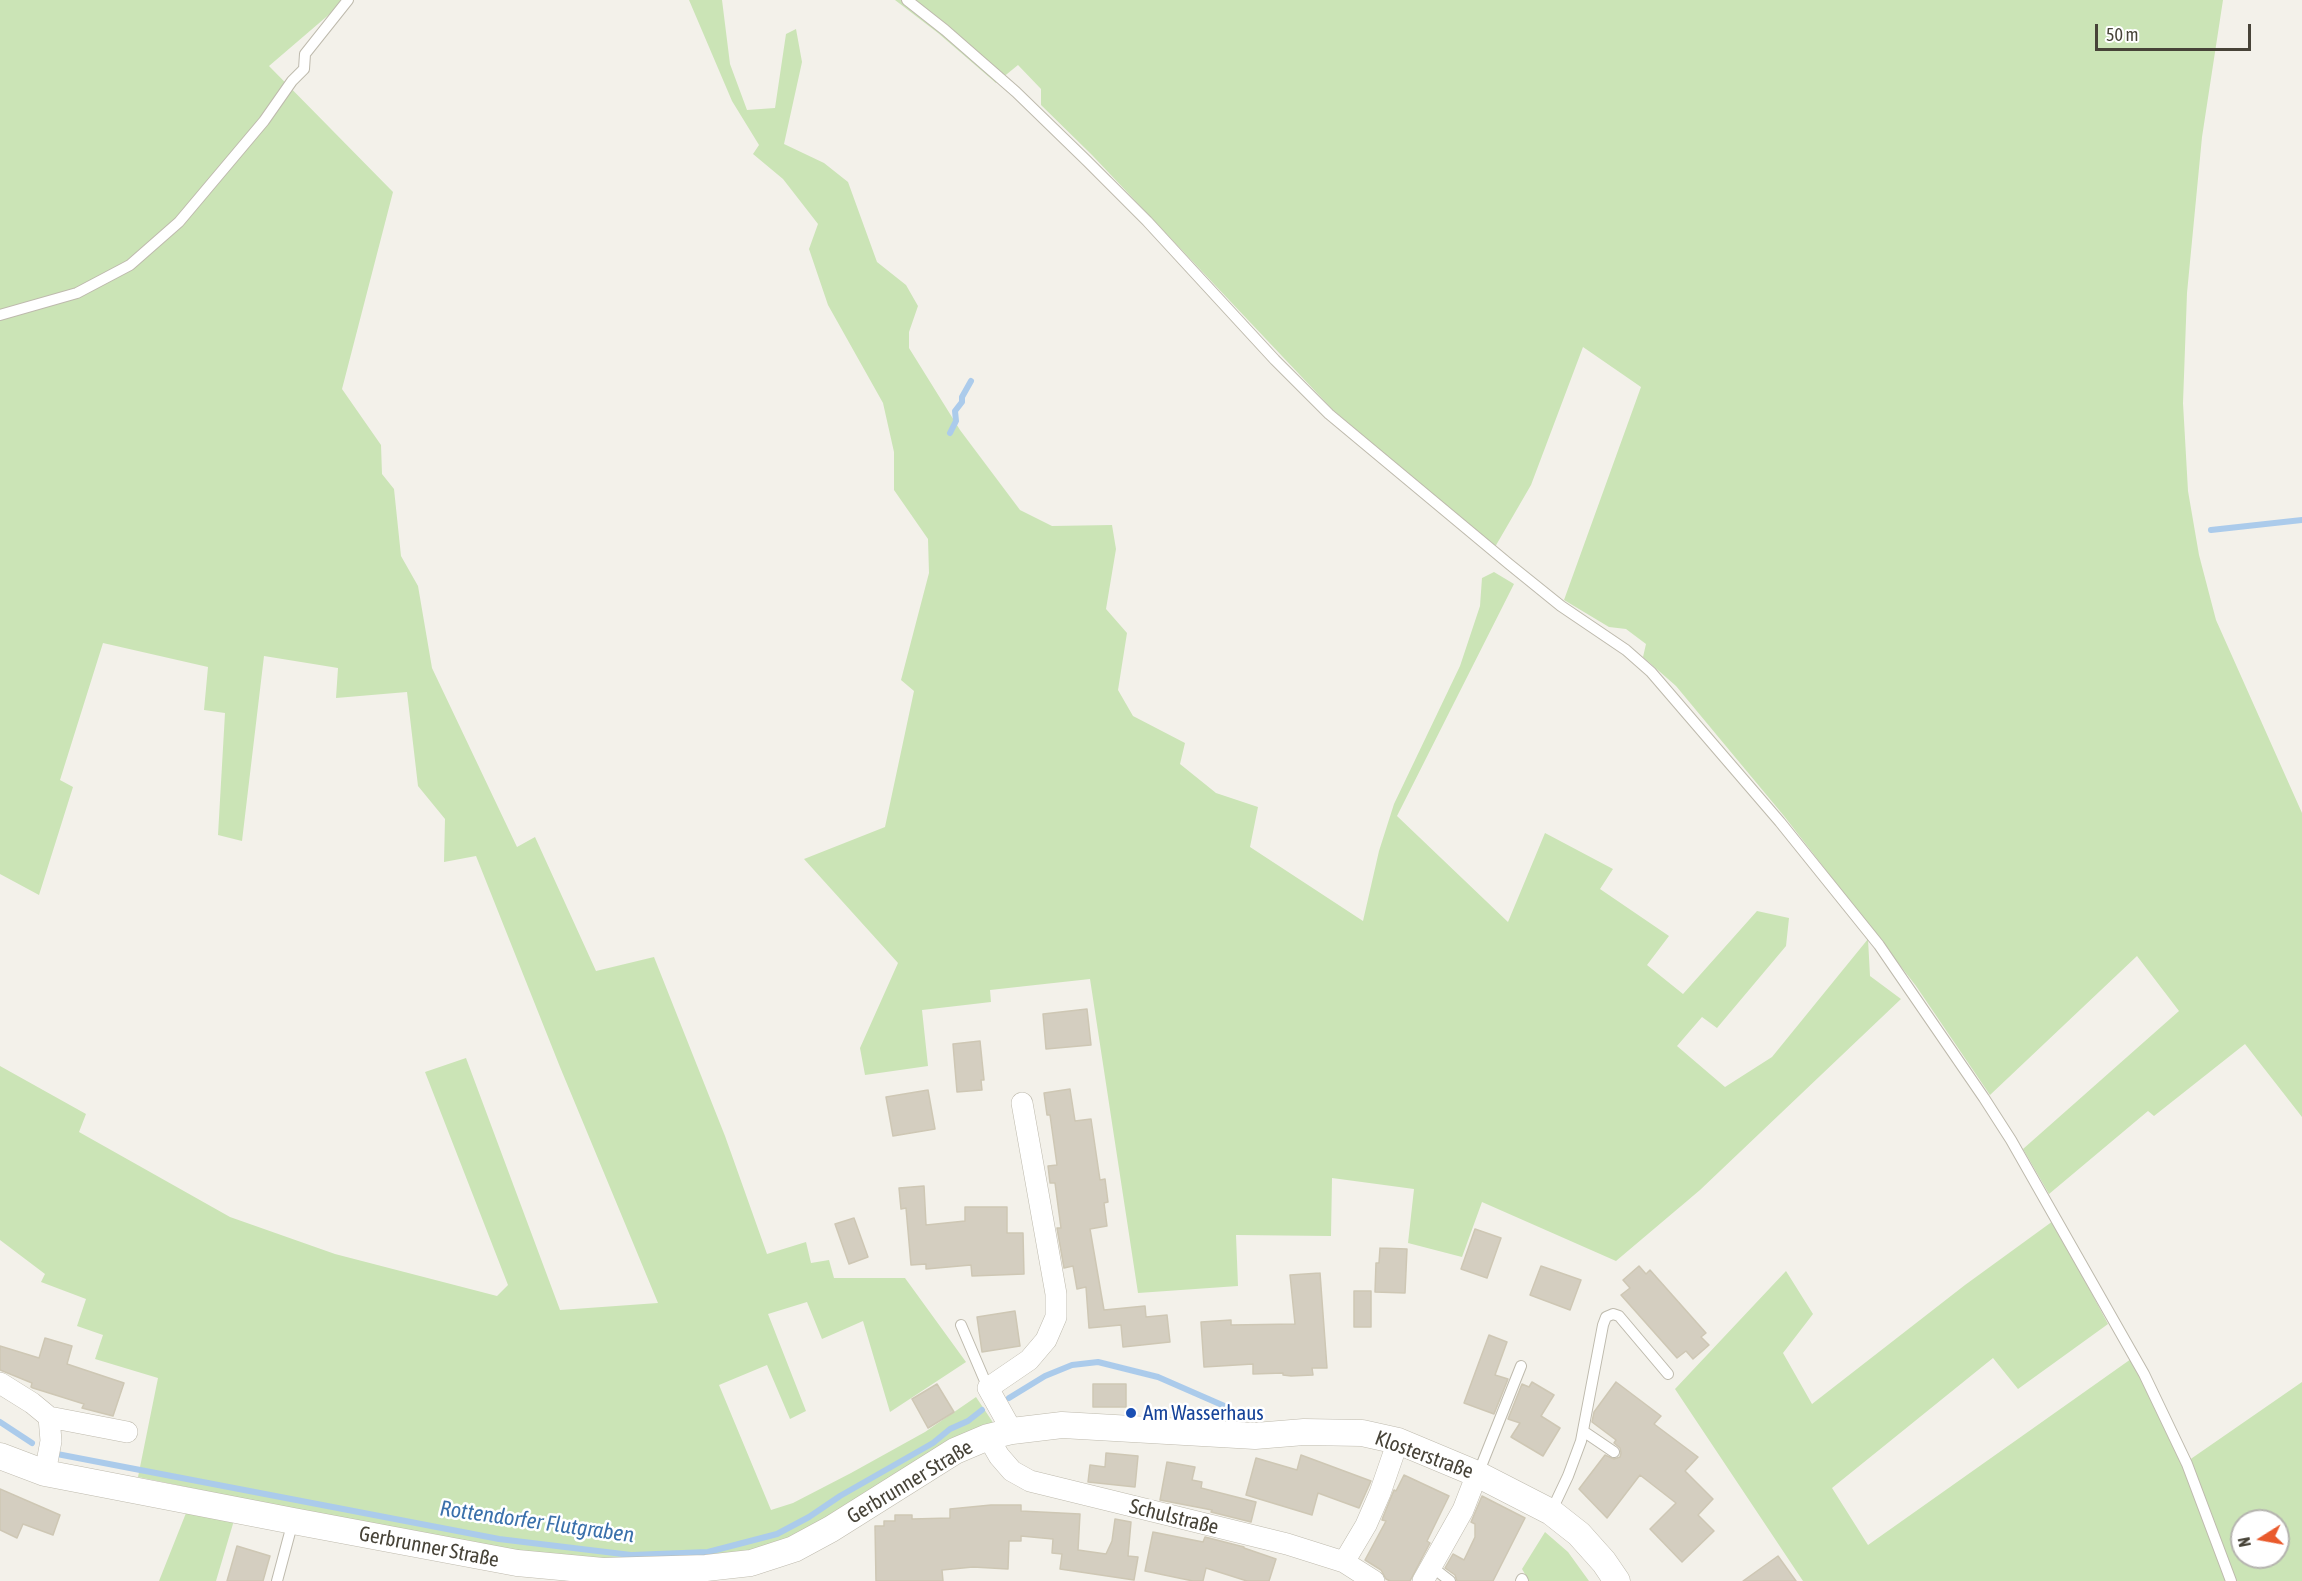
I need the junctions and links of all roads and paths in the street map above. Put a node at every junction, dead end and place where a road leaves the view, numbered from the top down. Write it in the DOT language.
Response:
graph roads {
  1 [pos="348,0"];
  2 [pos="907,0"];
  3 [pos="0,315"];
  4 [pos="1023,1103"];
  5 [pos="961,1325"];
  6 [pos="1521,1366"];
  7 [pos="1668,1374"];
  8 [pos="0,1383"];
  9 [pos="989,1390"];
  10 [pos="50,1417"];
  11 [pos="1002,1429"];
  12 [pos="1583,1431"];
  13 [pos="127,1432"];
  14 [pos="1398,1441"];
  15 [pos="1614,1452"];
  16 [pos="0,1456"];
  17 [pos="46,1468"];
  18 [pos="1478,1474"];
  19 [pos="1551,1512"];
  20 [pos="293,1521"];
  21 [pos="1344,1562"];
  22 [pos="1428,1574"];
  23 [pos="277,1581"];
  24 [pos="1374,1581"];
  25 [pos="1450,1581"];
  26 [pos="1617,1581"];
  27 [pos="2231,1581"];
  1 -- 3 [label="lane"];
  2 -- 27 [label="lane"];
  4 -- 9 [label="street"];
  5 -- 9 [label="lane"];
  6 -- 18 [label="lane"];
  7 -- 12 [label="lane"];
  8 -- 10 [label="street"];
  9 -- 11 [label="street"];
  10 -- 13 [label="street"];
  10 -- 17 [label="street"];
  11 -- 14 [label="street, Klosterstraße"];
  11 -- 20 [label="street, Gerbrunner Straße"];
  11 -- 21 [label="street, Schulstraße"];
  12 -- 15 [label="lane"];
  12 -- 19 [label="lane"];
  14 -- 18 [label="street, Klosterstraße"];
  14 -- 21 [label="street"];
  16 -- 17 [label="street, Gerbrunner Straße"];
  17 -- 20 [label="street, Gerbrunner Straße"];
  18 -- 19 [label="street, Klosterstraße"];
  18 -- 22 [label="street"];
  19 -- 26 [label="street, Klosterstraße"];
  20 -- 23 [label="lane"];
  21 -- 24 [label="street, Schulstraße"];
  22 -- 25 [label="lane"];
}
